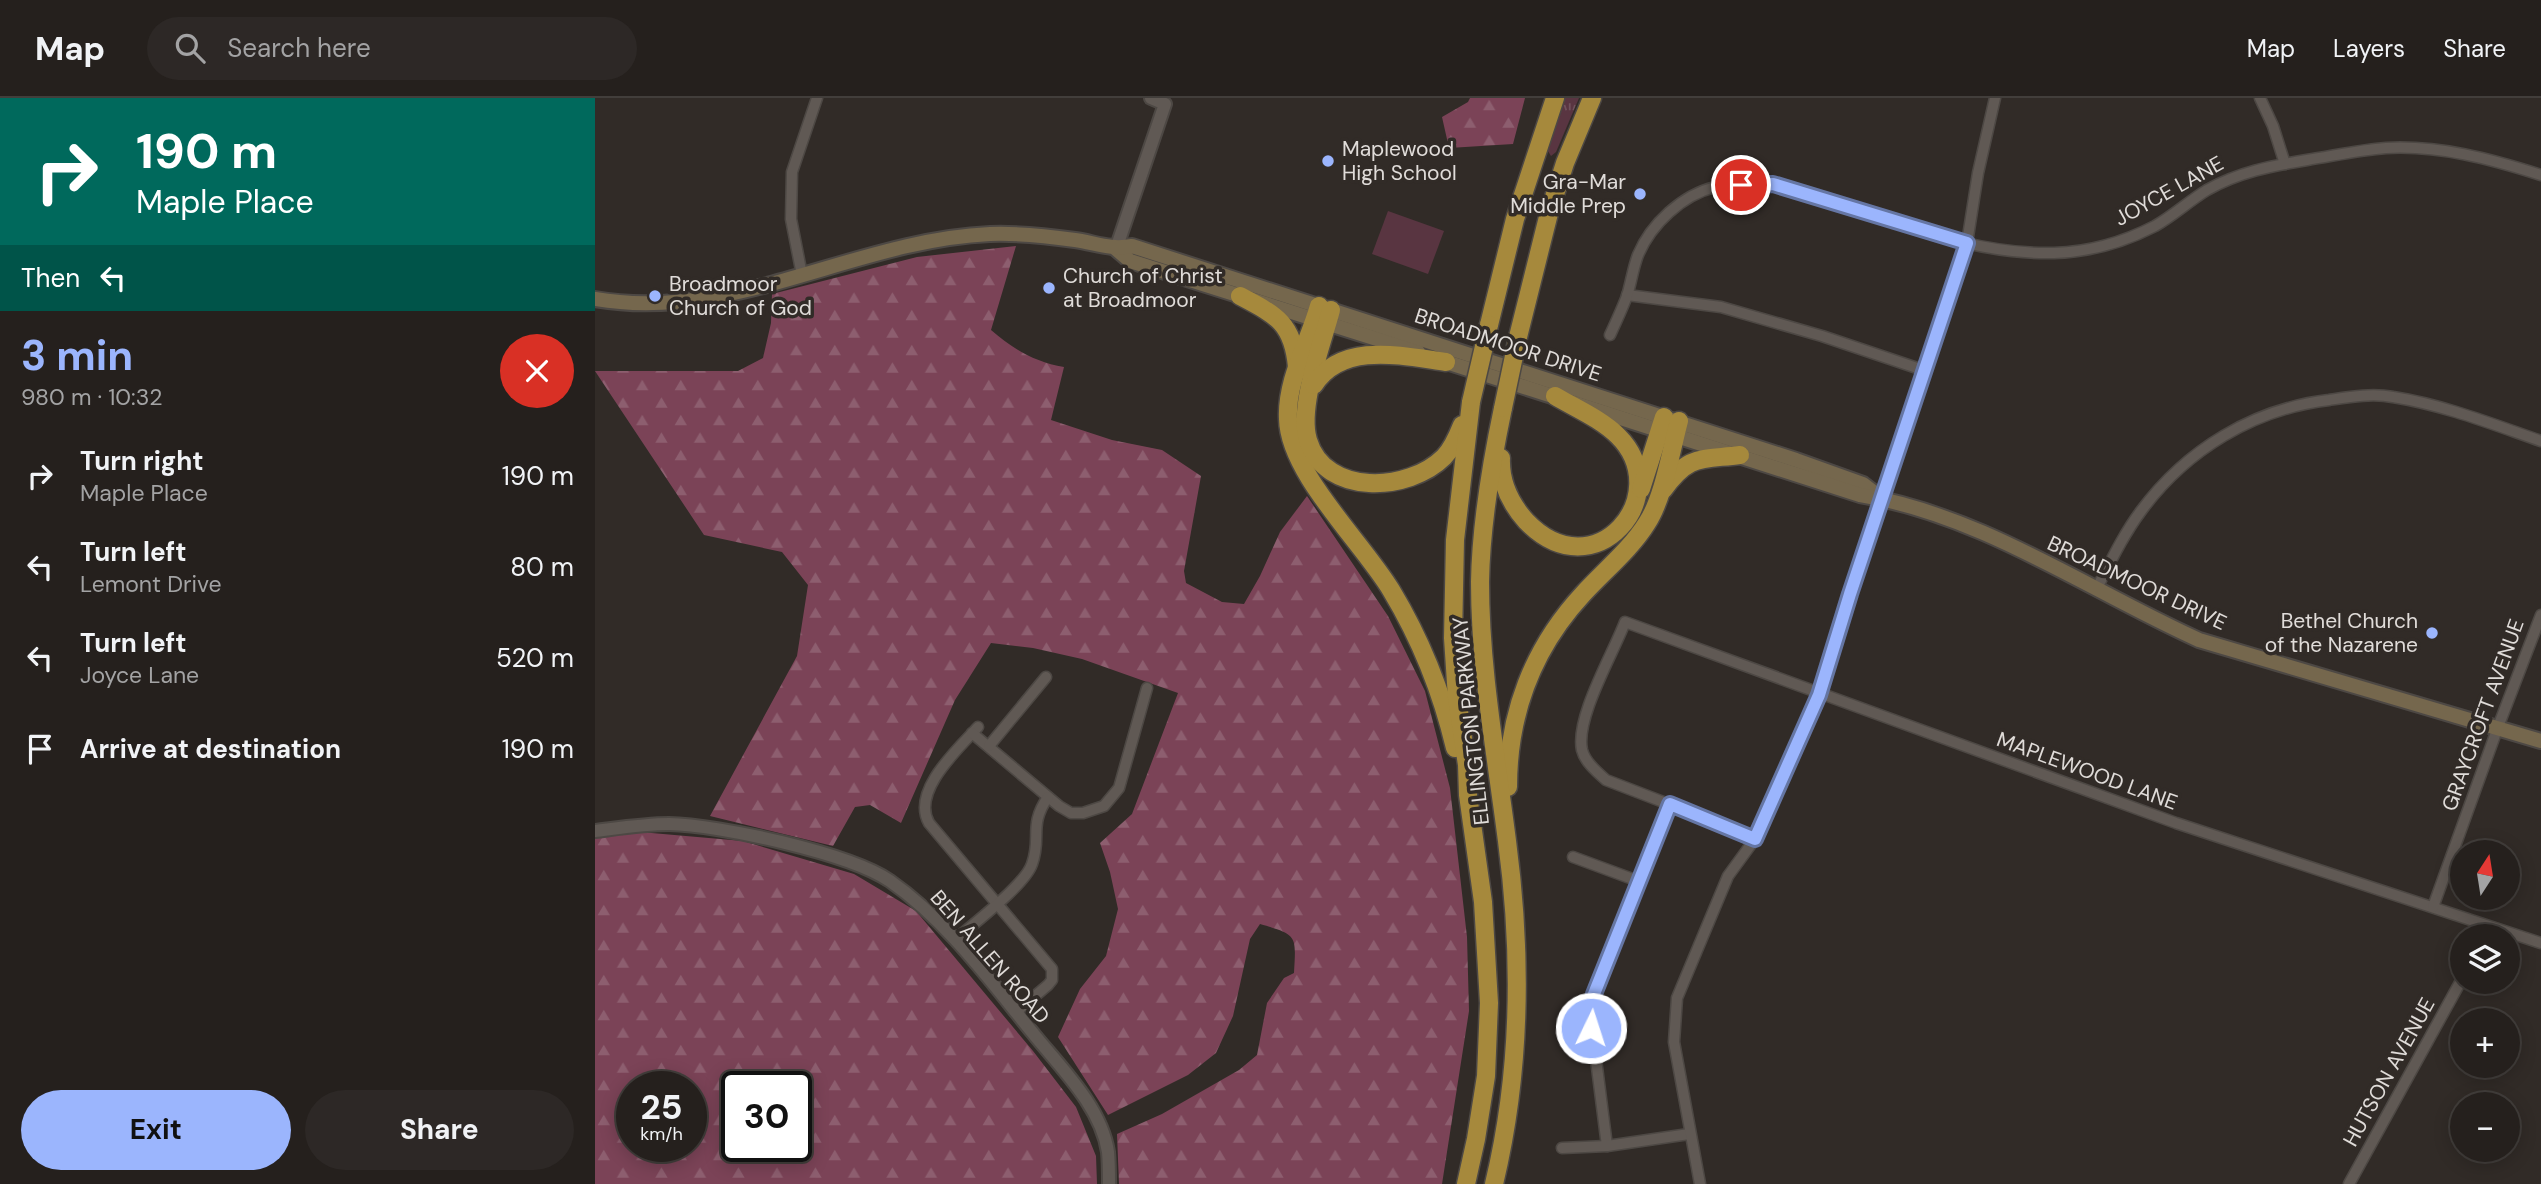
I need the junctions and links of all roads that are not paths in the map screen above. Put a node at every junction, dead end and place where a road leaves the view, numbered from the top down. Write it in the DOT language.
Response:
graph roads {
  1 [pos="817,98"];
  2 [pos="1151,98"];
  3 [pos="1555,98"];
  4 [pos="1592,98"];
  5 [pos="1995,98"];
  6 [pos="2260,98"];
  7 [pos="1166,101"];
  8 [pos="2285,164"];
  9 [pos="2541,175"];
  10 [pos="1967,243"];
  11 [pos="1116,249"];
  12 [pos="802,275"];
  13 [pos="1627,295"];
  14 [pos="1240,296"];
  15 [pos="595,299"];
  16 [pos="1323,315"];
  17 [pos="1610,335"];
  18 [pos="1446,362"];
  19 [pos="1297,370"];
  20 [pos="1923,370"];
  21 [pos="1310,391"];
  22 [pos="1555,396"];
  23 [pos="1471,402"];
  24 [pos="1503,408"];
  25 [pos="1670,426"];
  26 [pos="2541,441"];
  27 [pos="1741,455"];
  28 [pos="1659,496"];
  29 [pos="1882,498"];
  30 [pos="1634,505"];
  31 [pos="2096,590"];
  32 [pos="2541,615"];
  33 [pos="1046,677"];
  34 [pos="1147,688"];
  35 [pos="1819,695"];
  36 [pos="2498,727"];
  37 [pos="2541,741"];
  38 [pos="989,747"];
  39 [pos="1468,795"];
  40 [pos="1048,797"];
  41 [pos="1670,804"];
  42 [pos="595,831"];
  43 [pos="1755,839"];
  44 [pos="1508,844"];
  45 [pos="1573,857"];
  46 [pos="1639,881"];
  47 [pos="996,903"];
  48 [pos="2433,907"];
  49 [pos="2470,924"];
  50 [pos="2520,939"];
  51 [pos="955,940"];
  52 [pos="2541,943"];
  53 [pos="2454,994"];
  54 [pos="1016,1012"];
  55 [pos="1689,1134"];
  56 [pos="1607,1146"];
  57 [pos="1562,1148"];
  58 [pos="1109,1184"];
  59 [pos="1466,1184"];
  60 [pos="1494,1184"];
  61 [pos="1700,1184"];
  62 [pos="2349,1184"];
  1 -- 12 [label="street"];
  2 -- 7 [label="street"];
  3 -- 23 [label="highway, ELLINGTON PARKWAY, bridge"];
  4 -- 24 [label="highway, ELLINGTON PARKWAY, bridge"];
  5 -- 10 [label="street"];
  6 -- 8 [label="street"];
  7 -- 11 [label="street"];
  8 -- 9 [label="street, JOYCE LANE"];
  8 -- 10 [label="street, JOYCE LANE"];
  10 -- 13 [label="street, JOYCE LANE"];
  10 -- 20 [label="street"];
  11 -- 12 [label="main road, BROADMOOR DRIVE"];
  11 -- 14 [label="main road, BROADMOOR DRIVE"];
  11 -- 16 [label="main road, BROADMOOR DRIVE"];
  12 -- 15 [label="main road, BROADMOOR DRIVE"];
  13 -- 17 [label="street, JOYCE LANE"];
  13 -- 20 [label="street"];
  14 -- 16 [label="main road, BROADMOOR DRIVE"];
  14 -- 19 [label="highway"];
  16 -- 18 [label="main road, BROADMOOR DRIVE"];
  16 -- 19 [label="highway"];
  16 -- 21 [label="highway"];
  16 -- 25 [label="main road, BROADMOOR DRIVE"];
  18 -- 21 [label="highway"];
  18 -- 22 [label="main road, BROADMOOR DRIVE"];
  19 -- 39 [label="highway"];
  20 -- 29 [label="street"];
  21 -- 23 [label="highway"];
  22 -- 25 [label="main road, BROADMOOR DRIVE"];
  22 -- 30 [label="highway"];
  23 -- 39 [label="highway, ELLINGTON PARKWAY"];
  24 -- 30 [label="highway"];
  24 -- 44 [label="highway, ELLINGTON PARKWAY"];
  25 -- 27 [label="main road, BROADMOOR DRIVE"];
  25 -- 28 [label="highway"];
  25 -- 29 [label="main road, BROADMOOR DRIVE"];
  25 -- 30 [label="highway"];
  26 -- 31 [label="street"];
  27 -- 28 [label="highway"];
  27 -- 29 [label="main road, BROADMOOR DRIVE"];
  28 -- 44 [label="highway"];
  29 -- 31 [label="main road, BROADMOOR DRIVE"];
  29 -- 35 [label="street"];
  31 -- 36 [label="main road, BROADMOOR DRIVE"];
  32 -- 36 [label="street, GRAYCROFT AVENUE"];
  33 -- 38 [label="street"];
  34 -- 40 [label="street"];
  35 -- 41 [label="street, MAPLEWOOD LANE"];
  35 -- 43 [label="street"];
  35 -- 48 [label="street, MAPLEWOOD LANE"];
  36 -- 37 [label="main road, BROADMOOR DRIVE"];
  36 -- 48 [label="street, GRAYCROFT AVENUE"];
  38 -- 40 [label="street"];
  38 -- 47 [label="street"];
  39 -- 59 [label="highway, ELLINGTON PARKWAY"];
  40 -- 47 [label="street"];
  41 -- 43 [label="street"];
  41 -- 46 [label="street"];
  42 -- 51 [label="street, BEN ALLEN ROAD"];
  43 -- 55 [label="street"];
  44 -- 60 [label="highway, ELLINGTON PARKWAY"];
  45 -- 46 [label="street"];
  46 -- 56 [label="street"];
  47 -- 51 [label="street"];
  47 -- 54 [label="street"];
  48 -- 49 [label="street, MAPLEWOOD LANE"];
  50 -- 52 [label="street, MAPLEWOOD LANE"];
  51 -- 54 [label="street, BEN ALLEN ROAD"];
  53 -- 62 [label="street, HUTSON AVENUE"];
  54 -- 58 [label="street, BEN ALLEN ROAD"];
  55 -- 56 [label="street"];
  55 -- 61 [label="street"];
  56 -- 57 [label="street"];
}
